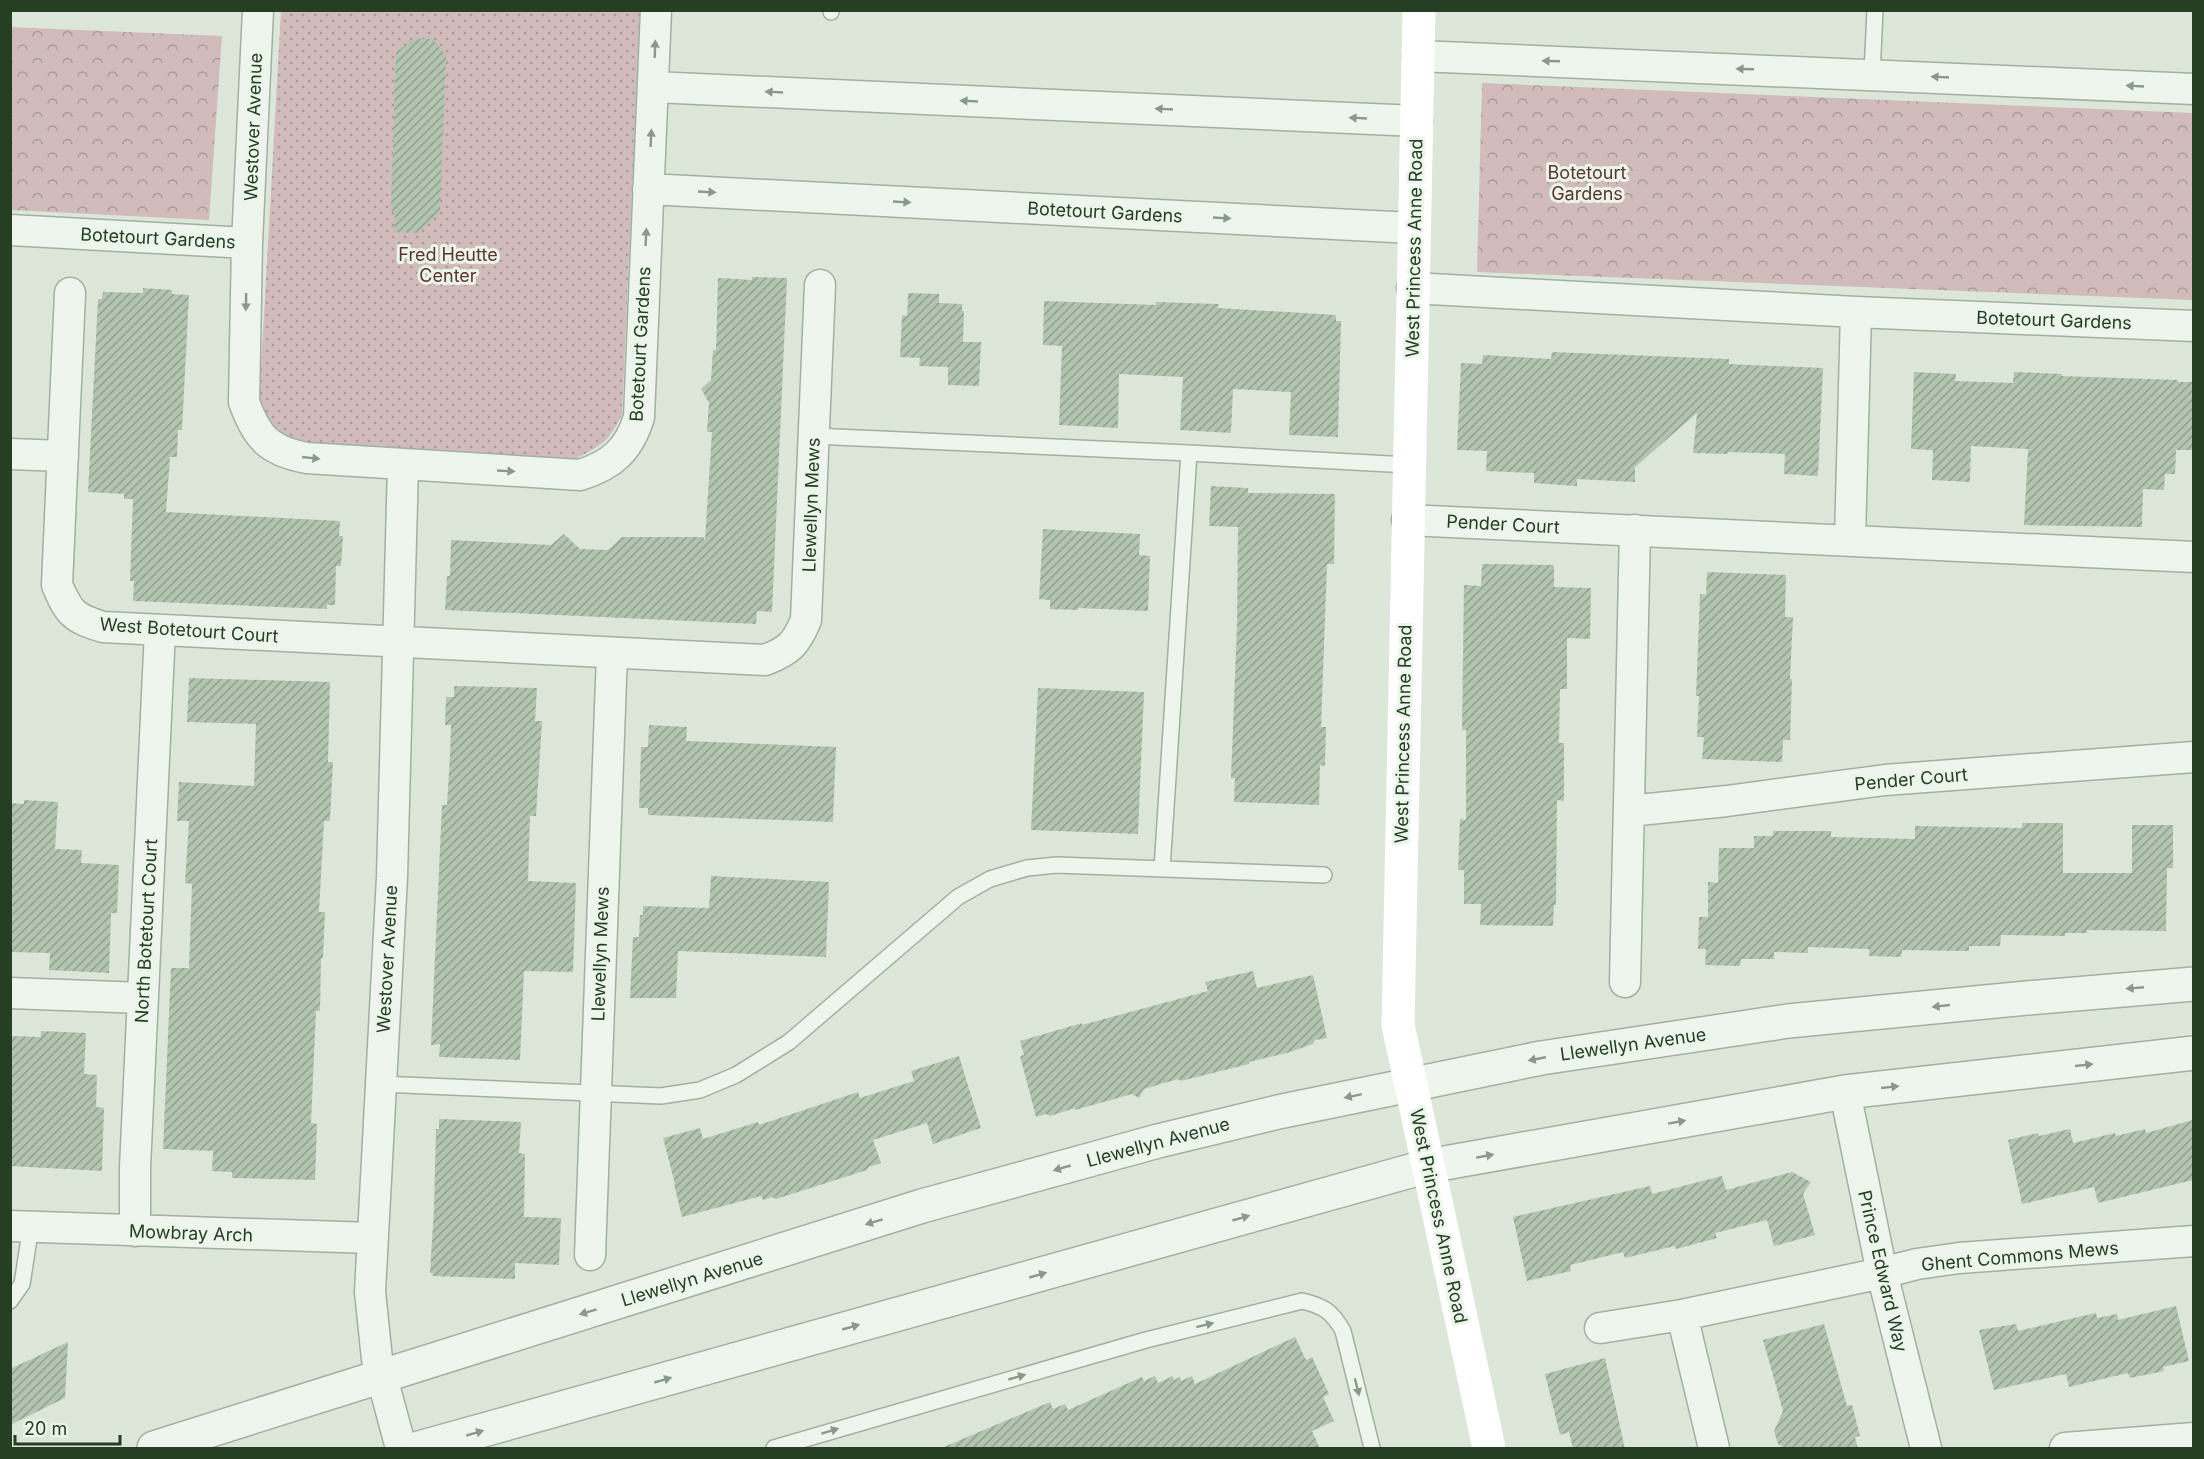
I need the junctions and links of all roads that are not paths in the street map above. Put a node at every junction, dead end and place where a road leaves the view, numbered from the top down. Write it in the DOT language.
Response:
graph roads {
  1 [pos="258,10"];
  2 [pos="656,10"];
  3 [pos="1419,10"];
  4 [pos="1875,10"];
  5 [pos="1418,56"];
  6 [pos="1872,74"];
  7 [pos="653,87"];
  8 [pos="2193,89"];
  9 [pos="1417,121"];
  10 [pos="648,189"];
  11 [pos="1413,228"];
  12 [pos="10,230"];
  13 [pos="248,243"];
  14 [pos="820,285"];
  15 [pos="1412,288"];
  16 [pos="70,293"];
  17 [pos="1856,312"];
  18 [pos="2193,326"];
  19 [pos="814,436"];
  20 [pos="1189,453"];
  21 [pos="10,454"];
  22 [pos="63,456"];
  23 [pos="403,465"];
  24 [pos="1408,465"];
  25 [pos="1407,520"];
  26 [pos="1635,530"];
  27 [pos="1850,539"];
  28 [pos="2193,557"];
  29 [pos="160,630"];
  30 [pos="398,643"];
  31 [pos="612,652"];
  32 [pos="2193,757"];
  33 [pos="1629,811"];
  34 [pos="1162,869"];
  35 [pos="1324,875"];
  36 [pos="1625,982"];
  37 [pos="2193,984"];
  38 [pos="10,993"];
  39 [pos="143,998"];
  40 [pos="2193,1053"];
  41 [pos="380,1084"];
  42 [pos="1410,1084"];
  43 [pos="1845,1092"];
  44 [pos="594,1093"];
  45 [pos="1428,1166"];
  46 [pos="21,1226"];
  47 [pos="135,1231"];
  48 [pos="371,1238"];
  49 [pos="2193,1241"];
  50 [pos="590,1255"];
  51 [pos="1882,1273"];
  52 [pos="10,1301"];
  53 [pos="1682,1315"];
  54 [pos="1600,1328"];
  55 [pos="380,1377"];
  56 [pos="2193,1438"];
  57 [pos="154,1449"];
  58 [pos="401,1449"];
  59 [pos="419,1449"];
  60 [pos="774,1449"];
  61 [pos="1372,1449"];
  62 [pos="1489,1449"];
  63 [pos="1714,1449"];
  64 [pos="1926,1449"];
  65 [pos="2065,1449"];
  1 -- 13 [label="street, Westover Avenue"];
  7 -- 2 [label="street, one-way"];
  3 -- 5 [label="main road, West Princess Anne Road"];
  4 -- 6 [label="lane"];
  6 -- 5 [label="street, one-way"];
  5 -- 9 [label="main road, West Princess Anne Road"];
  8 -- 6 [label="street, one-way"];
  9 -- 7 [label="street, one-way"];
  10 -- 7 [label="street, one-way"];
  9 -- 11 [label="main road, West Princess Anne Road"];
  10 -- 11 [label="street, Botetourt Gardens, one-way"];
  23 -- 10 [label="street, Botetourt Gardens, one-way"];
  11 -- 15 [label="main road, West Princess Anne Road"];
  12 -- 13 [label="street, Botetourt Gardens"];
  13 -- 23 [label="street, Botetourt Gardens, one-way"];
  14 -- 19 [label="street, Llewellyn Mews"];
  15 -- 17 [label="street, Botetourt Gardens"];
  15 -- 24 [label="main road, West Princess Anne Road"];
  16 -- 22 [label="street, West Botetourt Court"];
  17 -- 18 [label="street, Botetourt Gardens"];
  17 -- 27 [label="street"];
  19 -- 20 [label="lane"];
  19 -- 31 [label="street, Llewellyn Mews"];
  20 -- 24 [label="lane"];
  20 -- 34 [label="lane"];
  21 -- 22 [label="street"];
  22 -- 29 [label="street, West Botetourt Court"];
  23 -- 30 [label="street, Westover Avenue"];
  24 -- 25 [label="main road, West Princess Anne Road"];
  25 -- 26 [label="street, Pender Court"];
  25 -- 42 [label="main road, West Princess Anne Road"];
  26 -- 27 [label="street, Pender Court"];
  26 -- 33 [label="street"];
  27 -- 28 [label="street, Pender Court"];
  29 -- 30 [label="street, West Botetourt Court"];
  29 -- 39 [label="street, North Botetourt Court"];
  30 -- 31 [label="street, Llewellyn Mews"];
  30 -- 41 [label="street, Westover Avenue"];
  31 -- 44 [label="street, Llewellyn Mews"];
  32 -- 33 [label="street, Pender Court"];
  33 -- 36 [label="street"];
  34 -- 35 [label="lane"];
  34 -- 44 [label="lane"];
  37 -- 42 [label="street, Llewellyn Avenue, one-way"];
  38 -- 39 [label="street"];
  39 -- 47 [label="street, North Botetourt Court"];
  43 -- 40 [label="street, one-way"];
  41 -- 44 [label="lane"];
  41 -- 48 [label="street, Westover Avenue"];
  42 -- 45 [label="main road, West Princess Anne Road"];
  42 -- 55 [label="street, Llewellyn Avenue, one-way"];
  45 -- 43 [label="street, one-way"];
  43 -- 51 [label="street, Prince Edward Way"];
  44 -- 50 [label="street, Llewellyn Mews"];
  59 -- 45 [label="street, one-way"];
  45 -- 62 [label="main road, West Princess Anne Road"];
  46 -- 47 [label="street, Mowbray Arch"];
  46 -- 52 [label="lane"];
  47 -- 48 [label="street, Mowbray Arch"];
  48 -- 55 [label="street, Westover Avenue"];
  49 -- 51 [label="street, Ghent Commons Mews"];
  51 -- 53 [label="street, Ghent Commons Mews"];
  51 -- 64 [label="street, Prince Edward Way"];
  53 -- 54 [label="street, Ghent Commons Mews"];
  53 -- 63 [label="street"];
  55 -- 57 [label="street, Llewellyn Avenue"];
  55 -- 58 [label="street, Westover Avenue"];
  56 -- 65 [label="street"];
  60 -- 61 [label="lane, one-way"];
}
